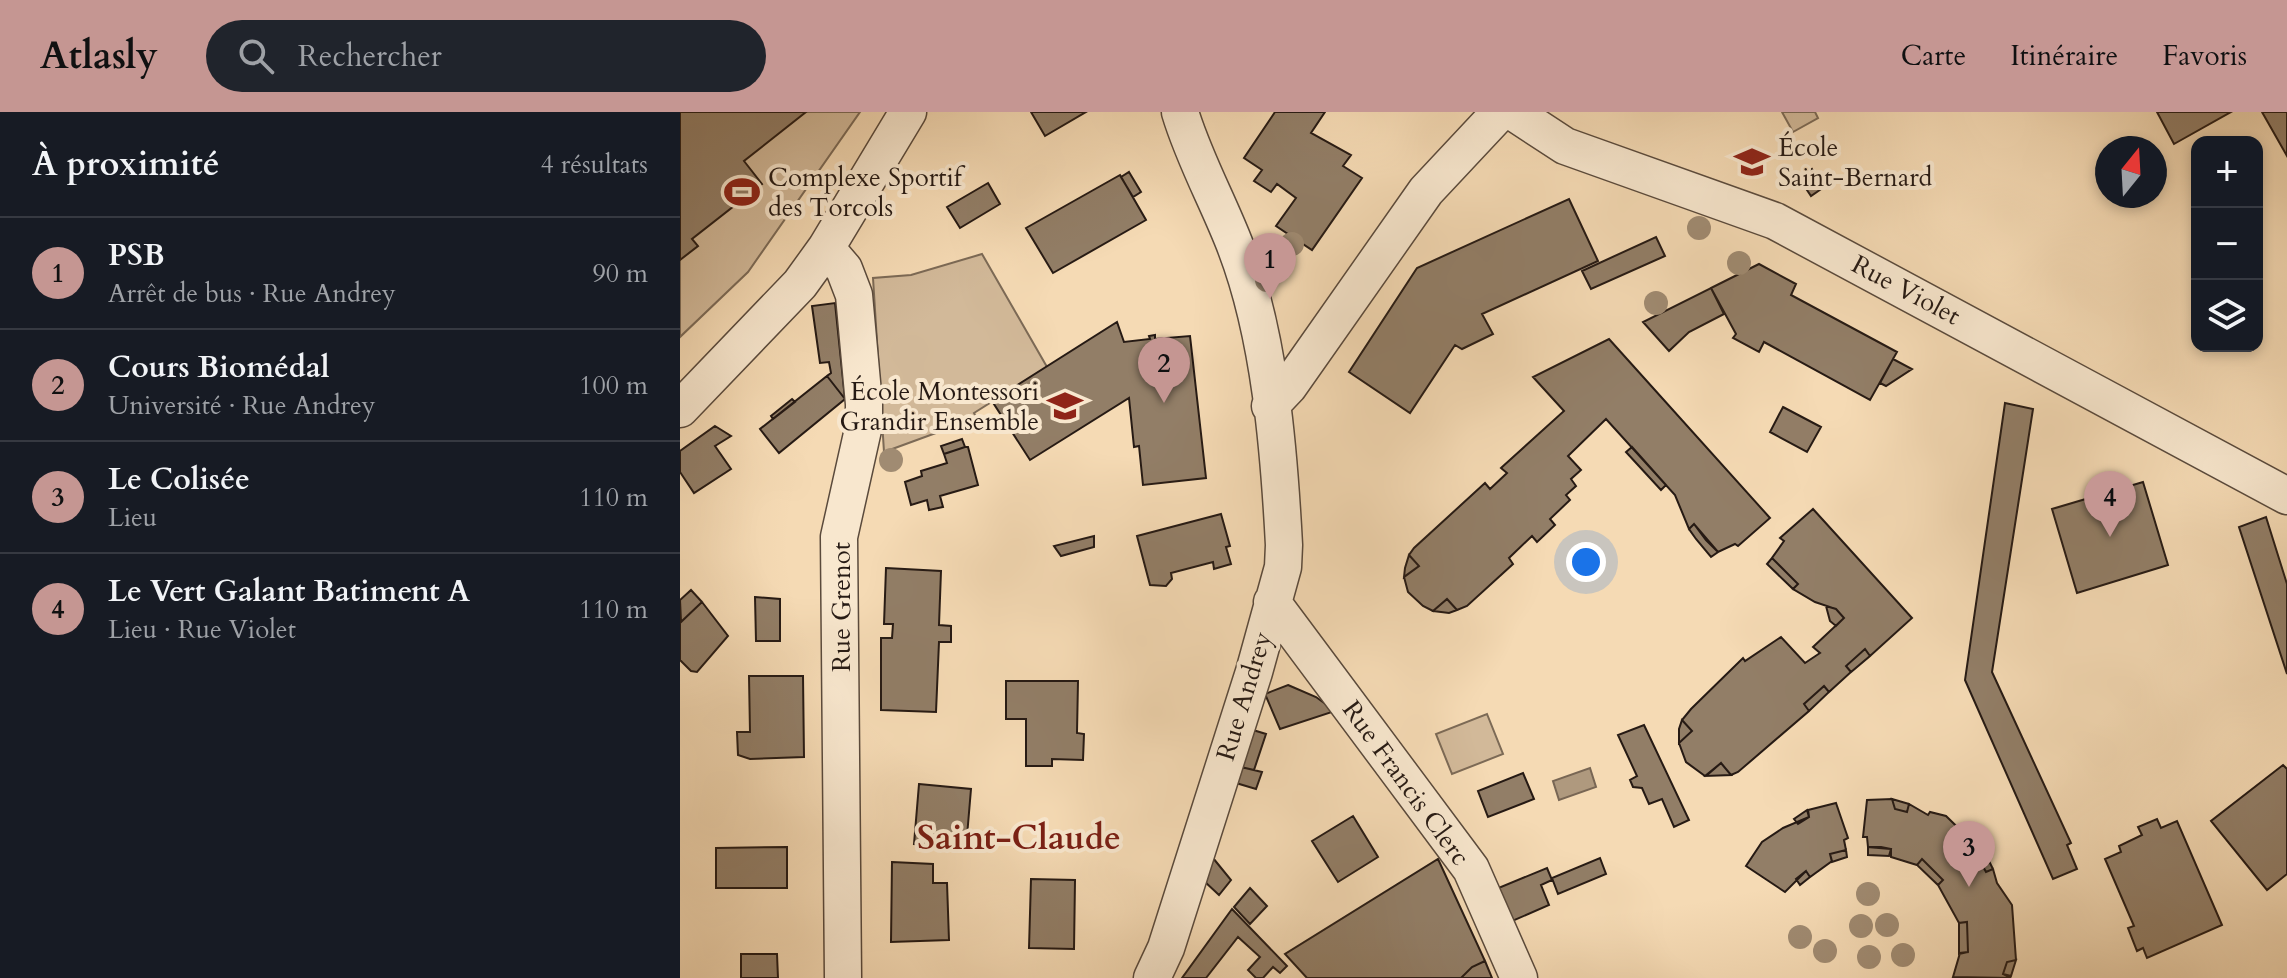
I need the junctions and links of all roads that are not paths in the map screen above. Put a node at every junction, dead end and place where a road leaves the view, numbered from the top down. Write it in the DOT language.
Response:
graph roads {
  1 [pos="908,112"];
  2 [pos="1180,112"];
  3 [pos="1500,112"];
  4 [pos="1513,112"];
  5 [pos="826,248"];
  6 [pos="1270,406"];
  7 [pos="680,409"];
  8 [pos="2287,496"];
  9 [pos="1272,602"];
  10 [pos="843,978"];
  11 [pos="1152,978"];
  12 [pos="1519,978"];
  1 -- 5 [label="street"];
  2 -- 6 [label="street, Rue Andrey"];
  3 -- 6 [label="street"];
  4 -- 8 [label="street, Rue Violet"];
  5 -- 7 [label="street"];
  5 -- 10 [label="street, Rue Grenot"];
  6 -- 9 [label="street, Rue Andrey"];
  9 -- 11 [label="street, Rue Andrey"];
  9 -- 12 [label="street, Rue Francis Clerc"];
}
